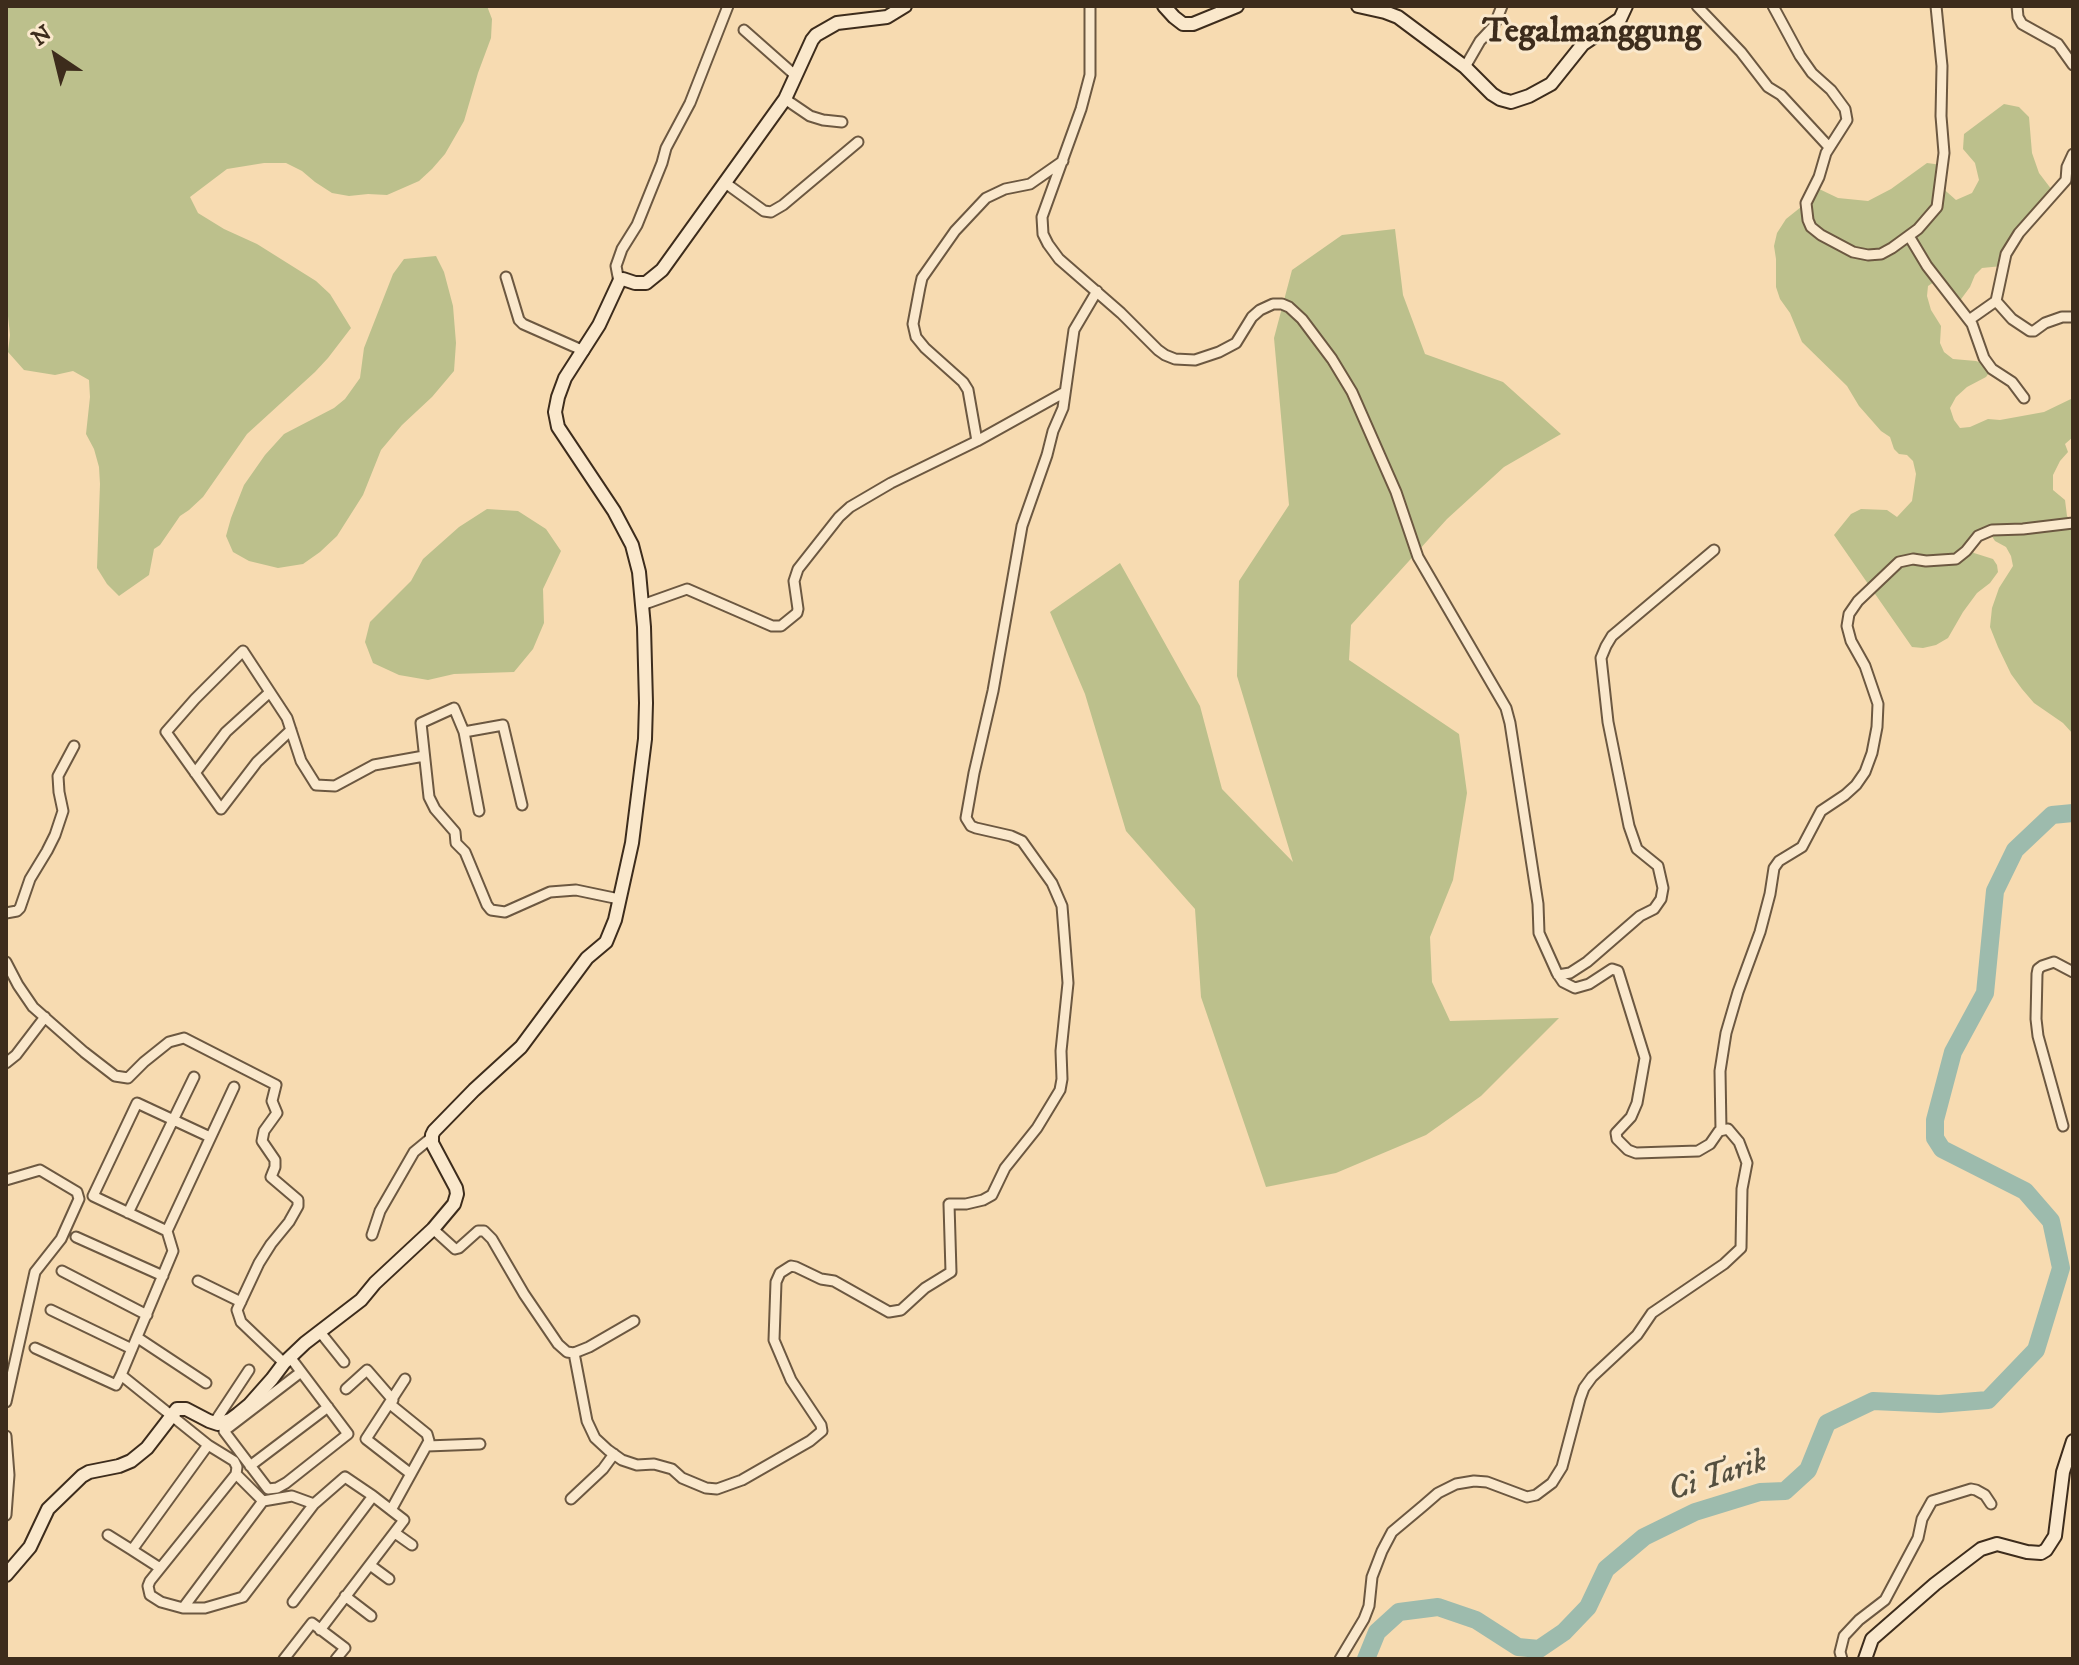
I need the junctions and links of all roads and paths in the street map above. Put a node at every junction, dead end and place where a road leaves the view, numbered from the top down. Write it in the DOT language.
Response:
graph roads {
  1 [pos="728,6"];
  2 [pos="905,6"];
  3 [pos="1090,6"];
  4 [pos="1164,6"];
  5 [pos="1237,6"];
  6 [pos="1358,6"];
  7 [pos="1502,6"];
  8 [pos="1626,6"];
  9 [pos="1697,6"];
  10 [pos="1773,6"];
  11 [pos="1936,6"];
  12 [pos="2017,6"];
  13 [pos="1216,11"];
  14 [pos="744,30"];
  15 [pos="2073,65"];
  16 [pos="1465,67"];
  17 [pos="796,76"];
  18 [pos="785,99"];
  19 [pos="842,122"];
  20 [pos="858,142"];
  21 [pos="1829,147"];
  22 [pos="2073,154"];
  23 [pos="1063,161"];
  24 [pos="724,182"];
  25 [pos="1909,236"];
  26 [pos="506,277"];
  27 [pos="619,282"];
  28 [pos="1097,291"];
  29 [pos="1996,301"];
  30 [pos="2073,317"];
  31 [pos="1969,320"];
  32 [pos="584,351"];
  33 [pos="1065,392"];
  34 [pos="2024,398"];
  35 [pos="977,441"];
  36 [pos="2073,523"];
  37 [pos="1714,550"];
  38 [pos="642,605"];
  39 [pos="270,692"];
  40 [pos="291,730"];
  41 [pos="464,732"];
  42 [pos="74,746"];
  43 [pos="424,756"];
  44 [pos="195,773"];
  45 [pos="522,805"];
  46 [pos="479,811"];
  47 [pos="619,899"];
  48 [pos="6,913"];
  49 [pos="6,962"];
  50 [pos="2073,972"];
  51 [pos="1558,975"];
  52 [pos="45,1017"];
  53 [pos="6,1063"];
  54 [pos="194,1077"];
  55 [pos="234,1087"];
  56 [pos="174,1120"];
  57 [pos="2063,1126"];
  58 [pos="1721,1130"];
  59 [pos="210,1137"];
  60 [pos="431,1138"];
  61 [pos="6,1180"];
  62 [pos="128,1213"];
  63 [pos="433,1229"];
  64 [pos="167,1231"];
  65 [pos="372,1235"];
  66 [pos="76,1237"];
  67 [pos="62,1271"];
  68 [pos="163,1276"];
  69 [pos="198,1281"];
  70 [pos="241,1302"];
  71 [pos="51,1310"];
  72 [pos="147,1315"];
  73 [pos="634,1321"];
  74 [pos="320,1332"];
  75 [pos="138,1338"];
  76 [pos="35,1348"];
  77 [pos="132,1349"];
  78 [pos="574,1353"];
  79 [pos="287,1360"];
  80 [pos="344,1362"];
  81 [pos="249,1370"];
  82 [pos="301,1372"];
  83 [pos="121,1375"];
  84 [pos="405,1379"];
  85 [pos="206,1383"];
  86 [pos="346,1389"];
  87 [pos="6,1402"];
  88 [pos="392,1402"];
  89 [pos="328,1407"];
  90 [pos="171,1416"];
  91 [pos="214,1423"];
  92 [pos="6,1436"];
  93 [pos="2073,1441"];
  94 [pos="480,1444"];
  95 [pos="208,1445"];
  96 [pos="427,1446"];
  97 [pos="614,1454"];
  98 [pos="250,1466"];
  99 [pos="236,1474"];
  100 [pos="411,1474"];
  101 [pos="373,1496"];
  102 [pos="571,1499"];
  103 [pos="263,1501"];
  104 [pos="314,1504"];
  105 [pos="1991,1504"];
  106 [pos="391,1510"];
  107 [pos="6,1515"];
  108 [pos="395,1533"];
  109 [pos="108,1535"];
  110 [pos="412,1545"];
  111 [pos="132,1550"];
  112 [pos="370,1565"];
  113 [pos="160,1568"];
  114 [pos="6,1575"];
  115 [pos="389,1579"];
  116 [pos="345,1596"];
  117 [pos="1885,1600"];
  118 [pos="293,1602"];
  119 [pos="183,1608"];
  120 [pos="1900,1613"];
  121 [pos="371,1616"];
  122 [pos="320,1630"];
  123 [pos="284,1659"];
  124 [pos="336,1659"];
  125 [pos="1340,1659"];
  126 [pos="1842,1659"];
  127 [pos="1865,1659"];
  1 -- 27 [label="street"];
  2 -- 17 [label="street"];
  3 -- 23 [label="street"];
  4 -- 13 [label="street"];
  5 -- 13 [label="street"];
  6 -- 16 [label="street"];
  7 -- 16 [label="street"];
  8 -- 16 [label="street"];
  9 -- 21 [label="street"];
  10 -- 21 [label="street"];
  11 -- 25 [label="street"];
  12 -- 15 [label="street"];
  14 -- 17 [label="street"];
  17 -- 18 [label="street"];
  18 -- 19 [label="street"];
  18 -- 24 [label="street"];
  20 -- 24 [label="street"];
  21 -- 25 [label="street"];
  22 -- 29 [label="street"];
  23 -- 28 [label="street"];
  23 -- 35 [label="street"];
  24 -- 27 [label="street"];
  25 -- 31 [label="street"];
  26 -- 32 [label="street"];
  27 -- 32 [label="street"];
  28 -- 33 [label="street"];
  28 -- 51 [label="street"];
  29 -- 30 [label="street"];
  29 -- 31 [label="street"];
  31 -- 34 [label="street"];
  32 -- 38 [label="street"];
  33 -- 35 [label="street"];
  33 -- 97 [label="street"];
  35 -- 38 [label="street"];
  36 -- 58 [label="street"];
  37 -- 51 [label="street"];
  38 -- 47 [label="street"];
  39 -- 40 [label="street"];
  39 -- 44 [label="street"];
  39 -- 44 [label="street"];
  40 -- 43 [label="street"];
  40 -- 44 [label="street"];
  41 -- 43 [label="street"];
  41 -- 45 [label="street"];
  41 -- 46 [label="street"];
  42 -- 48 [label="street"];
  43 -- 47 [label="street"];
  47 -- 60 [label="street"];
  49 -- 52 [label="street"];
  50 -- 57 [label="street"];
  51 -- 58 [label="street"];
  52 -- 53 [label="street"];
  52 -- 70 [label="street"];
  54 -- 56 [label="street"];
  55 -- 59 [label="street"];
  56 -- 59 [label="street"];
  56 -- 62 [label="street"];
  56 -- 62 [label="street"];
  58 -- 125 [label="street"];
  59 -- 64 [label="street"];
  60 -- 63 [label="street"];
  60 -- 65 [label="street"];
  61 -- 87 [label="street"];
  62 -- 64 [label="street"];
  63 -- 74 [label="street"];
  63 -- 78 [label="street"];
  64 -- 68 [label="street"];
  66 -- 68 [label="street"];
  67 -- 72 [label="street"];
  68 -- 72 [label="street"];
  69 -- 70 [label="street"];
  70 -- 79 [label="street"];
  71 -- 77 [label="street"];
  72 -- 75 [label="street"];
  73 -- 78 [label="street"];
  74 -- 79 [label="street"];
  74 -- 80 [label="street"];
  75 -- 77 [label="street"];
  75 -- 85 [label="street"];
  76 -- 83 [label="street"];
  77 -- 83 [label="street"];
  78 -- 97 [label="street"];
  79 -- 82 [label="street"];
  79 -- 91 [label="street"];
  81 -- 91 [label="street"];
  82 -- 89 [label="street"];
  82 -- 98 [label="street"];
  83 -- 90 [label="street"];
  84 -- 88 [label="street"];
  86 -- 88 [label="street"];
  88 -- 96 [label="street"];
  88 -- 100 [label="street"];
  89 -- 98 [label="street"];
  89 -- 98 [label="street"];
  90 -- 91 [label="street"];
  90 -- 95 [label="street"];
  90 -- 114 [label="street"];
  92 -- 107 [label="street"];
  93 -- 120 [label="street"];
  94 -- 96 [label="street"];
  95 -- 99 [label="street"];
  95 -- 111 [label="street"];
  96 -- 100 [label="street"];
  97 -- 102 [label="street"];
  99 -- 103 [label="street"];
  99 -- 113 [label="street"];
  100 -- 106 [label="street"];
  101 -- 104 [label="street"];
  101 -- 106 [label="street"];
  101 -- 118 [label="street"];
  103 -- 104 [label="street"];
  103 -- 119 [label="street"];
  104 -- 119 [label="street"];
  105 -- 117 [label="street"];
  106 -- 108 [label="street"];
  108 -- 110 [label="street"];
  108 -- 112 [label="street"];
  109 -- 111 [label="street"];
  111 -- 113 [label="street"];
  112 -- 115 [label="street"];
  112 -- 116 [label="street"];
  113 -- 119 [label="street"];
  116 -- 121 [label="street"];
  116 -- 122 [label="street"];
  117 -- 120 [label="street"];
  117 -- 126 [label="street"];
  120 -- 127 [label="street"];
  122 -- 123 [label="street"];
  122 -- 124 [label="street"];
}
